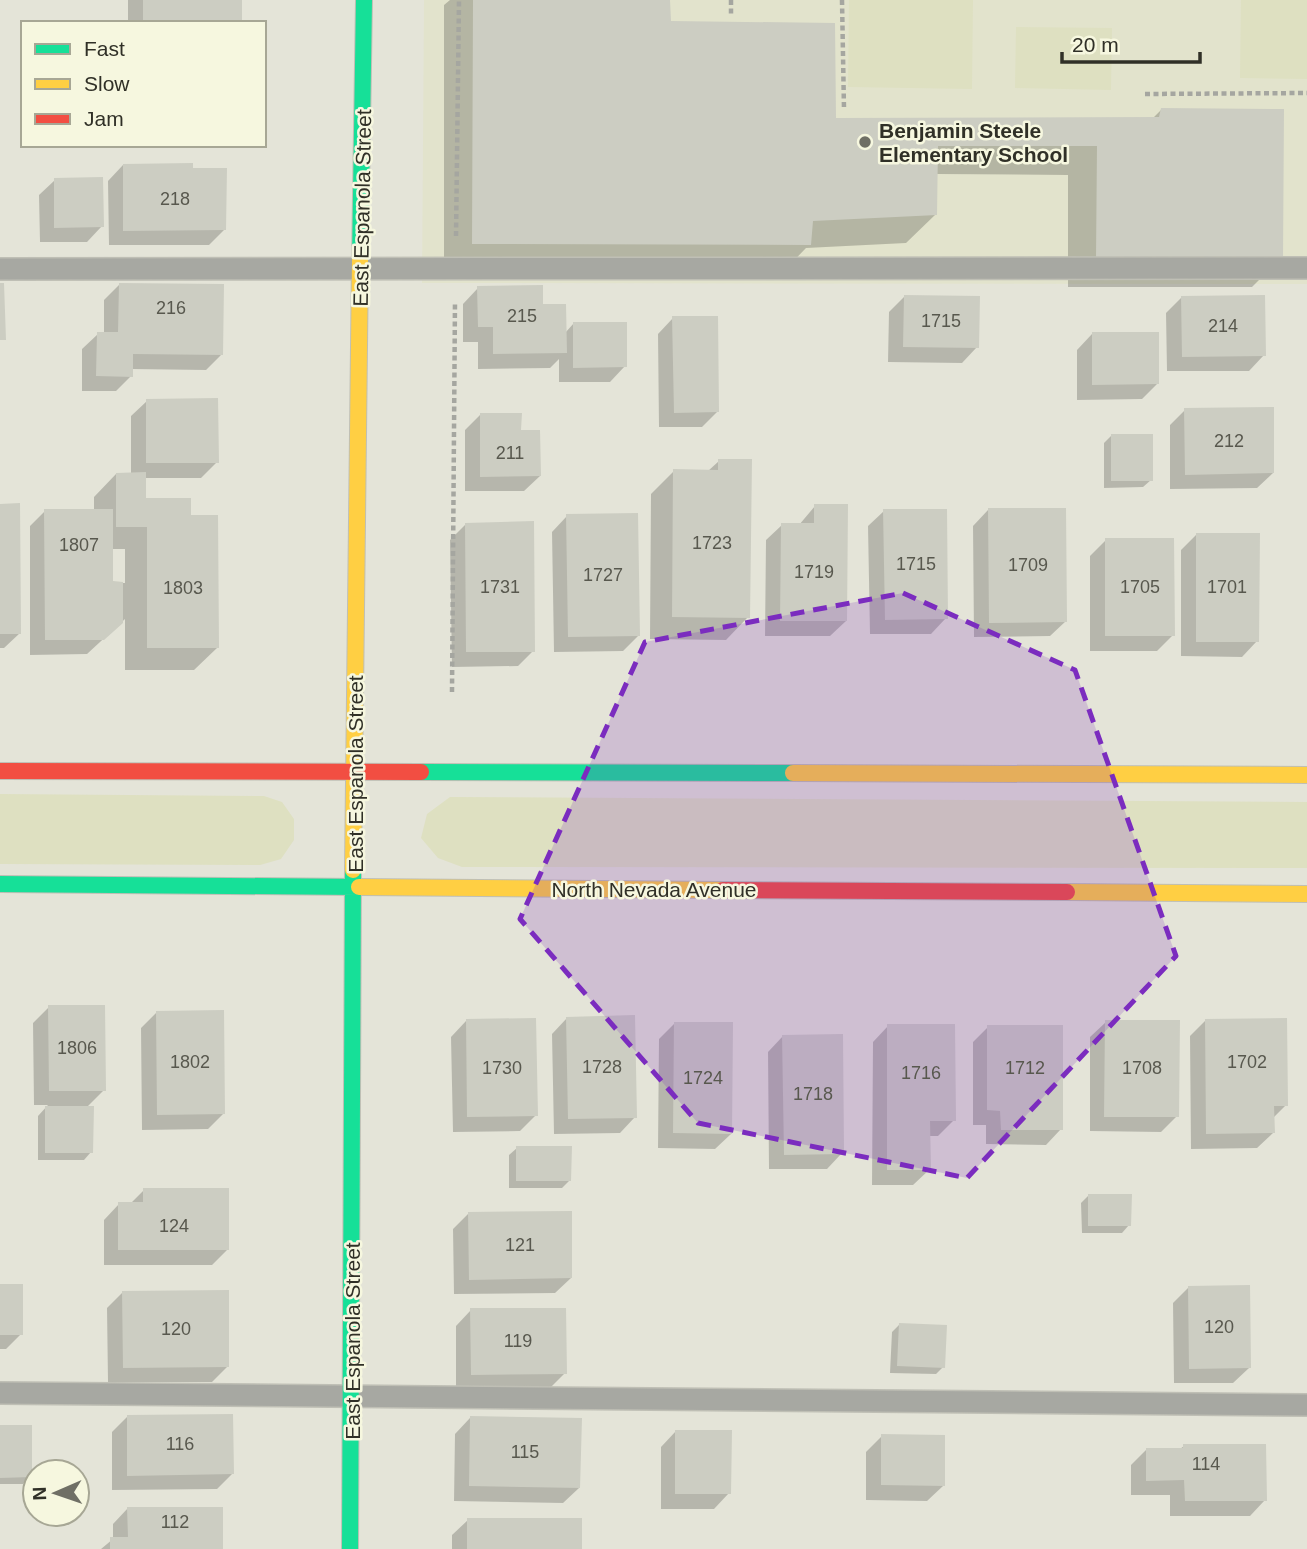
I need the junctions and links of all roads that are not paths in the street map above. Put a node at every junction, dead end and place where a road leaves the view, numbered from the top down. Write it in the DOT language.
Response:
graph roads {
  1 [pos="364,0"];
  2 [pos="361,268"];
  3 [pos="1307,268"];
  4 [pos="0,269"];
  5 [pos="0,771"];
  6 [pos="355,774"];
  7 [pos="1307,775"];
  8 [pos="0,884"];
  9 [pos="356,887"];
  10 [pos="1307,894"];
  11 [pos="0,1393"];
  12 [pos="351,1397"];
  13 [pos="1307,1405"];
  14 [pos="351,1549"];
  1 -- 2 [label="main road, East Espanola Street"];
  2 -- 3 [label="lane"];
  2 -- 4 [label="lane"];
  2 -- 6 [label="main road, East Espanola Street"];
  5 -- 6 [label="main road"];
  6 -- 7 [label="main road"];
  6 -- 9 [label="main road, East Espanola Street"];
  8 -- 9 [label="main road, North Nevada Avenue"];
  9 -- 10 [label="main road, North Nevada Avenue"];
  9 -- 12 [label="main road, East Espanola Street"];
  11 -- 12 [label="lane"];
  12 -- 13 [label="lane"];
  12 -- 14 [label="main road, East Espanola Street"];
}
